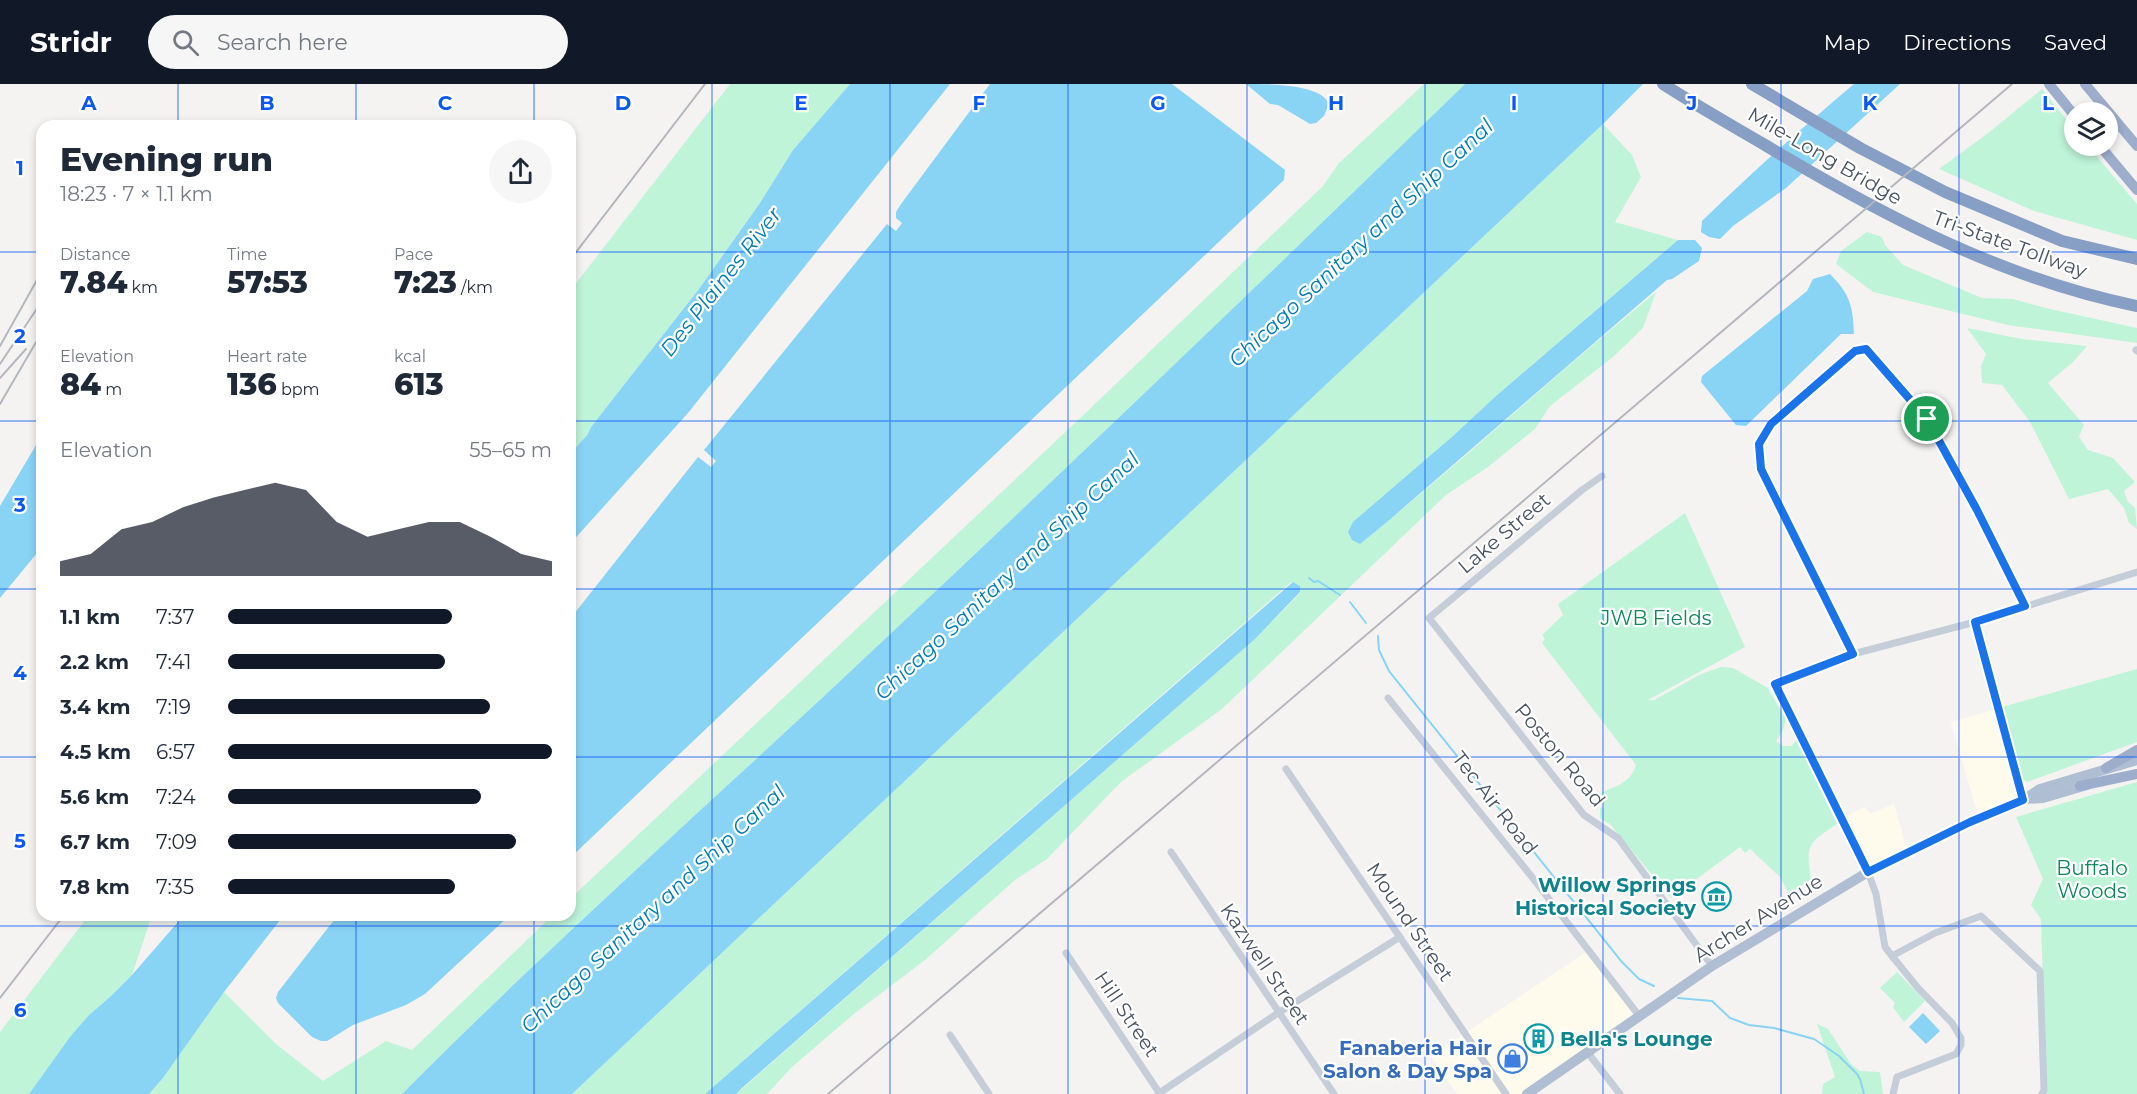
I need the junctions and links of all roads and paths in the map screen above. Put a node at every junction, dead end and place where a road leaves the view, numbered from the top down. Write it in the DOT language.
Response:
graph roads {
  1 [pos="1663,84"];
  2 [pos="1752,84"];
  3 [pos="2049,84"];
  4 [pos="2085,84"];
  5 [pos="2064,103"];
  6 [pos="2137,146"];
  7 [pos="2108,156"];
  8 [pos="2137,190"];
  9 [pos="1945,192"];
  10 [pos="1906,224"];
  11 [pos="2137,259"];
  12 [pos="2137,306"];
  13 [pos="1602,476"];
  14 [pos="2137,572"];
  15 [pos="2025,606"];
  16 [pos="1429,618"];
  17 [pos="1975,622"];
  18 [pos="1853,654"];
  19 [pos="1388,698"];
  20 [pos="2137,750"];
  21 [pos="2137,760"];
  22 [pos="2106,768"];
  23 [pos="1286,769"];
  24 [pos="2137,773"];
  25 [pos="2080,786"];
  26 [pos="2023,800"];
  27 [pos="1171,852"];
  28 [pos="1868,872"];
  29 [pos="1400,937"];
  30 [pos="1066,953"];
  31 [pos="1892,956"];
  32 [pos="1712,966"];
  33 [pos="1278,1013"];
  34 [pos="1640,1017"];
  35 [pos="950,1035"];
  36 [pos="1588,1053"];
  37 [pos="989,1094"];
  38 [pos="1159,1094"];
  39 [pos="1334,1094"];
  40 [pos="1506,1094"];
  41 [pos="1527,1094"];
  42 [pos="1620,1094"];
  43 [pos="1893,1094"];
  44 [pos="2042,1094"];
  1 -- 10 [label="highway, Mile-Long Bridge"];
  2 -- 9 [label="highway, Mile-Long Bridge"];
  3 -- 5 [label="highway"];
  4 -- 6 [label="highway"];
  7 -- 8 [label="highway"];
  9 -- 11 [label="highway, Tri-State Tollway"];
  10 -- 12 [label="highway, Tri-State Tollway"];
  13 -- 16 [label="street, Lake Street"];
  14 -- 15 [label="street"];
  15 -- 17 [label="street"];
  15 -- 18 [label="street"];
  16 -- 32 [label="street, Poston Road"];
  17 -- 18 [label="street"];
  17 -- 26 [label="street"];
  18 -- 28 [label="street"];
  19 -- 34 [label="street, Tec Air Road"];
  20 -- 22 [label="highway"];
  21 -- 22 [label="main road, Archer Avenue"];
  22 -- 26 [label="main road, Archer Avenue"];
  23 -- 29 [label="street, Mound Street"];
  24 -- 25 [label="highway"];
  25 -- 26 [label="main road, Archer Avenue"];
  26 -- 28 [label="main road, Archer Avenue"];
  27 -- 33 [label="street, Kazwell Street"];
  28 -- 31 [label="street"];
  28 -- 32 [label="main road, Archer Avenue"];
  29 -- 33 [label="street"];
  29 -- 40 [label="street, Mound Street"];
  30 -- 38 [label="street, Hill Street"];
  31 -- 43 [label="street"];
  31 -- 44 [label="street"];
  32 -- 34 [label="main road, Archer Avenue"];
  33 -- 38 [label="street"];
  33 -- 39 [label="street, Kazwell Street"];
  34 -- 36 [label="main road, Archer Avenue"];
  35 -- 37 [label="street"];
  36 -- 41 [label="main road, Archer Avenue"];
  36 -- 42 [label="street"];
}
